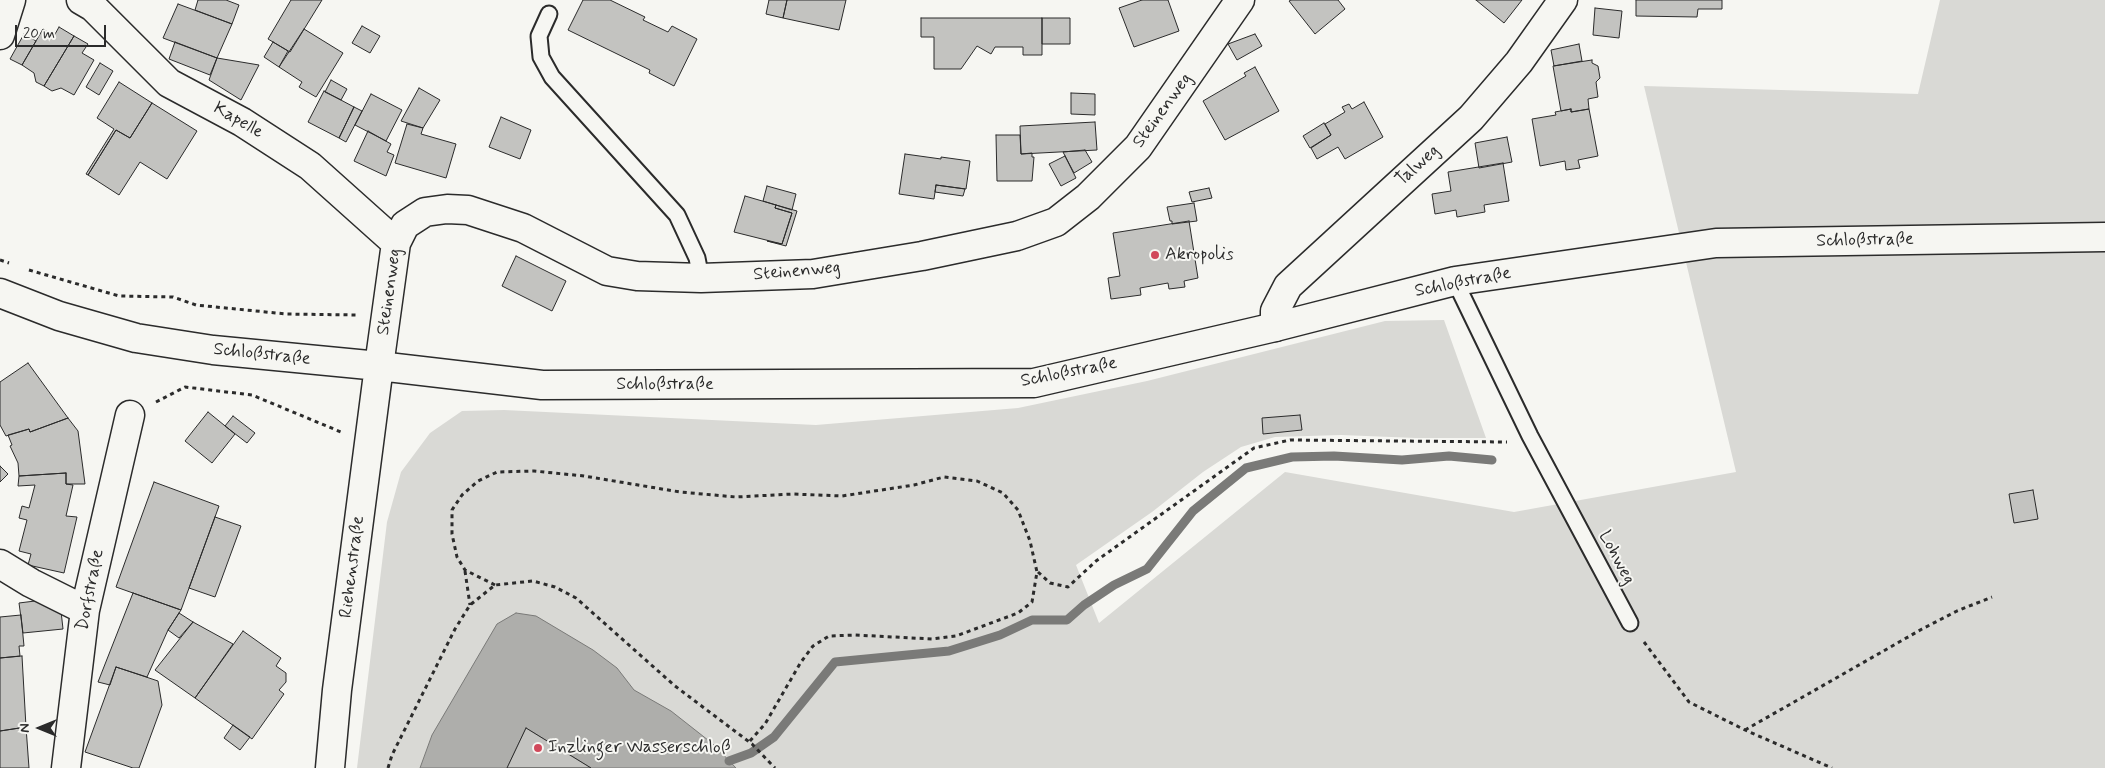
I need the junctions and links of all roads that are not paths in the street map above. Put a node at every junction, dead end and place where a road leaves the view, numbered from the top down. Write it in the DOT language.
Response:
graph roads {
  1 [pos="11,0"];
  2 [pos="81,0"];
  3 [pos="1240,0"];
  4 [pos="1563,0"];
  5 [pos="548,14"];
  6 [pos="0,35"];
  7 [pos="2105,238"];
  8 [pos="396,243"];
  9 [pos="700,278"];
  10 [pos="1454,282"];
  11 [pos="0,293"];
  12 [pos="1275,326"];
  13 [pos="379,366"];
  14 [pos="130,415"];
  15 [pos="0,564"];
  16 [pos="85,610"];
  17 [pos="1630,623"];
  18 [pos="66,768"];
  19 [pos="330,768"];
  1 -- 6 [label="street"];
  2 -- 8 [label="street, Kapelle"];
  3 -- 9 [label="street, Steinenweg"];
  4 -- 12 [label="street, Talweg"];
  5 -- 9 [label="lane"];
  7 -- 10 [label="street, Schloßstraße"];
  8 -- 9 [label="street, Steinenweg"];
  8 -- 13 [label="street, Steinenweg"];
  10 -- 12 [label="street, Schloßstraße"];
  10 -- 17 [label="lane, Lohweg"];
  11 -- 13 [label="street, Schloßstraße"];
  12 -- 13 [label="street, Schloßstraße"];
  13 -- 19 [label="street, Riehenstraße"];
  14 -- 16 [label="street, Dorfstraße"];
  15 -- 16 [label="street"];
  16 -- 18 [label="street, Dorfstraße"];
}
